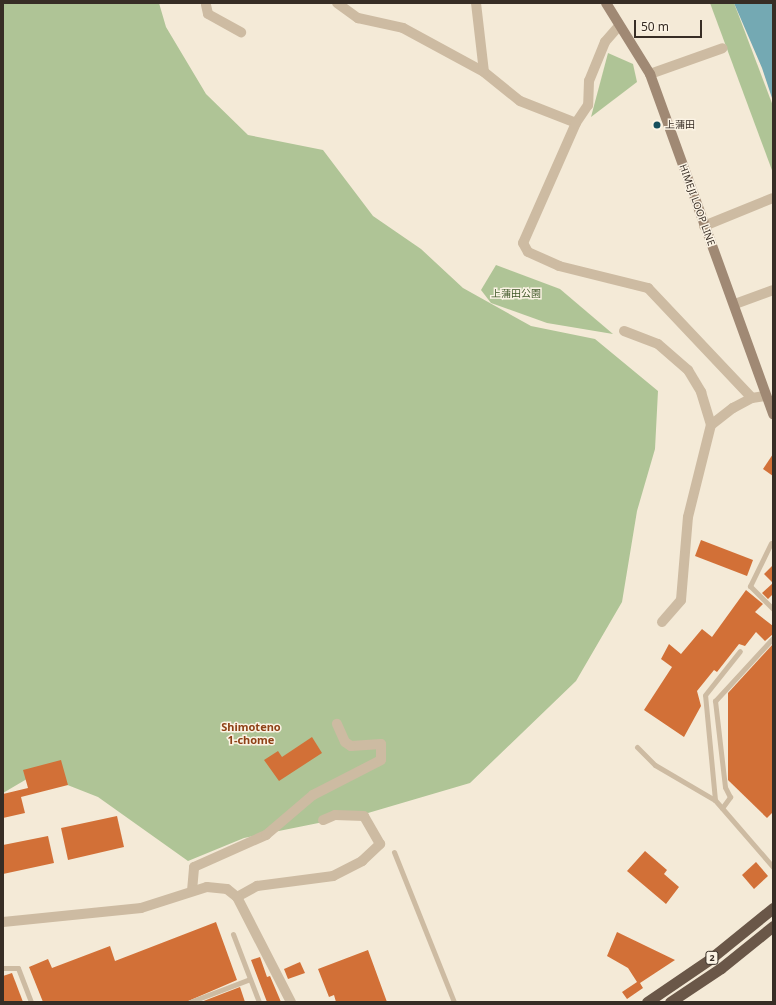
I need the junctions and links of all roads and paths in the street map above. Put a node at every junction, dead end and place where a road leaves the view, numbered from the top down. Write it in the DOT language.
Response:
graph roads {
  1 [pos="337,3"];
  2 [pos="476,3"];
  3 [pos="606,3"];
  4 [pos="207,4"];
  5 [pos="618,27"];
  6 [pos="241,32"];
  7 [pos="723,48"];
  8 [pos="484,72"];
  9 [pos="650,74"];
  10 [pos="576,123"];
  11 [pos="773,198"];
  12 [pos="704,226"];
  13 [pos="773,290"];
  14 [pos="735,304"];
  15 [pos="624,331"];
  16 [pos="765,396"];
  17 [pos="752,398"];
  18 [pos="773,414"];
  19 [pos="711,425"];
  20 [pos="771,543"];
  21 [pos="773,609"];
  22 [pos="662,622"];
  23 [pos="773,638"];
  24 [pos="740,651"];
  25 [pos="337,724"];
  26 [pos="636,747"];
  27 [pos="715,800"];
  28 [pos="722,808"];
  29 [pos="323,820"];
  30 [pos="394,852"];
  31 [pos="773,868"];
  32 [pos="192,891"];
  33 [pos="237,897"];
  34 [pos="773,908"];
  35 [pos="3,922"];
  36 [pos="773,926"];
  37 [pos="233,934"];
  38 [pos="3,968"];
  39 [pos="250,979"];
  40 [pos="31,1002"];
  41 [pos="190,1002"];
  42 [pos="259,1002"];
  43 [pos="291,1002"];
  44 [pos="454,1002"];
  45 [pos="648,1002"];
  46 [pos="670,1002"];
  1 -- 8 [label="street"];
  2 -- 8 [label="street"];
  3 -- 5 [label="main road, HIMEJI LOOP LINE"];
  4 -- 6 [label="street"];
  5 -- 9 [label="main road, HIMEJI LOOP LINE"];
  5 -- 10 [label="street"];
  7 -- 9 [label="street"];
  8 -- 10 [label="street"];
  9 -- 12 [label="main road, HIMEJI LOOP LINE"];
  10 -- 17 [label="street"];
  11 -- 12 [label="street"];
  12 -- 14 [label="main road, HIMEJI LOOP LINE"];
  13 -- 14 [label="street"];
  14 -- 16 [label="main road, HIMEJI LOOP LINE"];
  15 -- 19 [label="street"];
  16 -- 17 [label="street"];
  16 -- 18 [label="main road, HIMEJI LOOP LINE"];
  17 -- 19 [label="street"];
  19 -- 22 [label="street"];
  20 -- 21 [label="lane"];
  23 -- 28 [label="lane"];
  24 -- 27 [label="lane"];
  25 -- 32 [label="street"];
  26 -- 27 [label="lane"];
  27 -- 28 [label="lane"];
  28 -- 31 [label="lane"];
  29 -- 33 [label="street"];
  30 -- 44 [label="lane"];
  32 -- 33 [label="street"];
  32 -- 35 [label="street"];
  33 -- 43 [label="street"];
  34 -- 45 [label="highway, 2"];
  36 -- 46 [label="highway, 2"];
  37 -- 39 [label="lane"];
  38 -- 40 [label="lane"];
  39 -- 41 [label="lane"];
  39 -- 42 [label="lane"];
}
